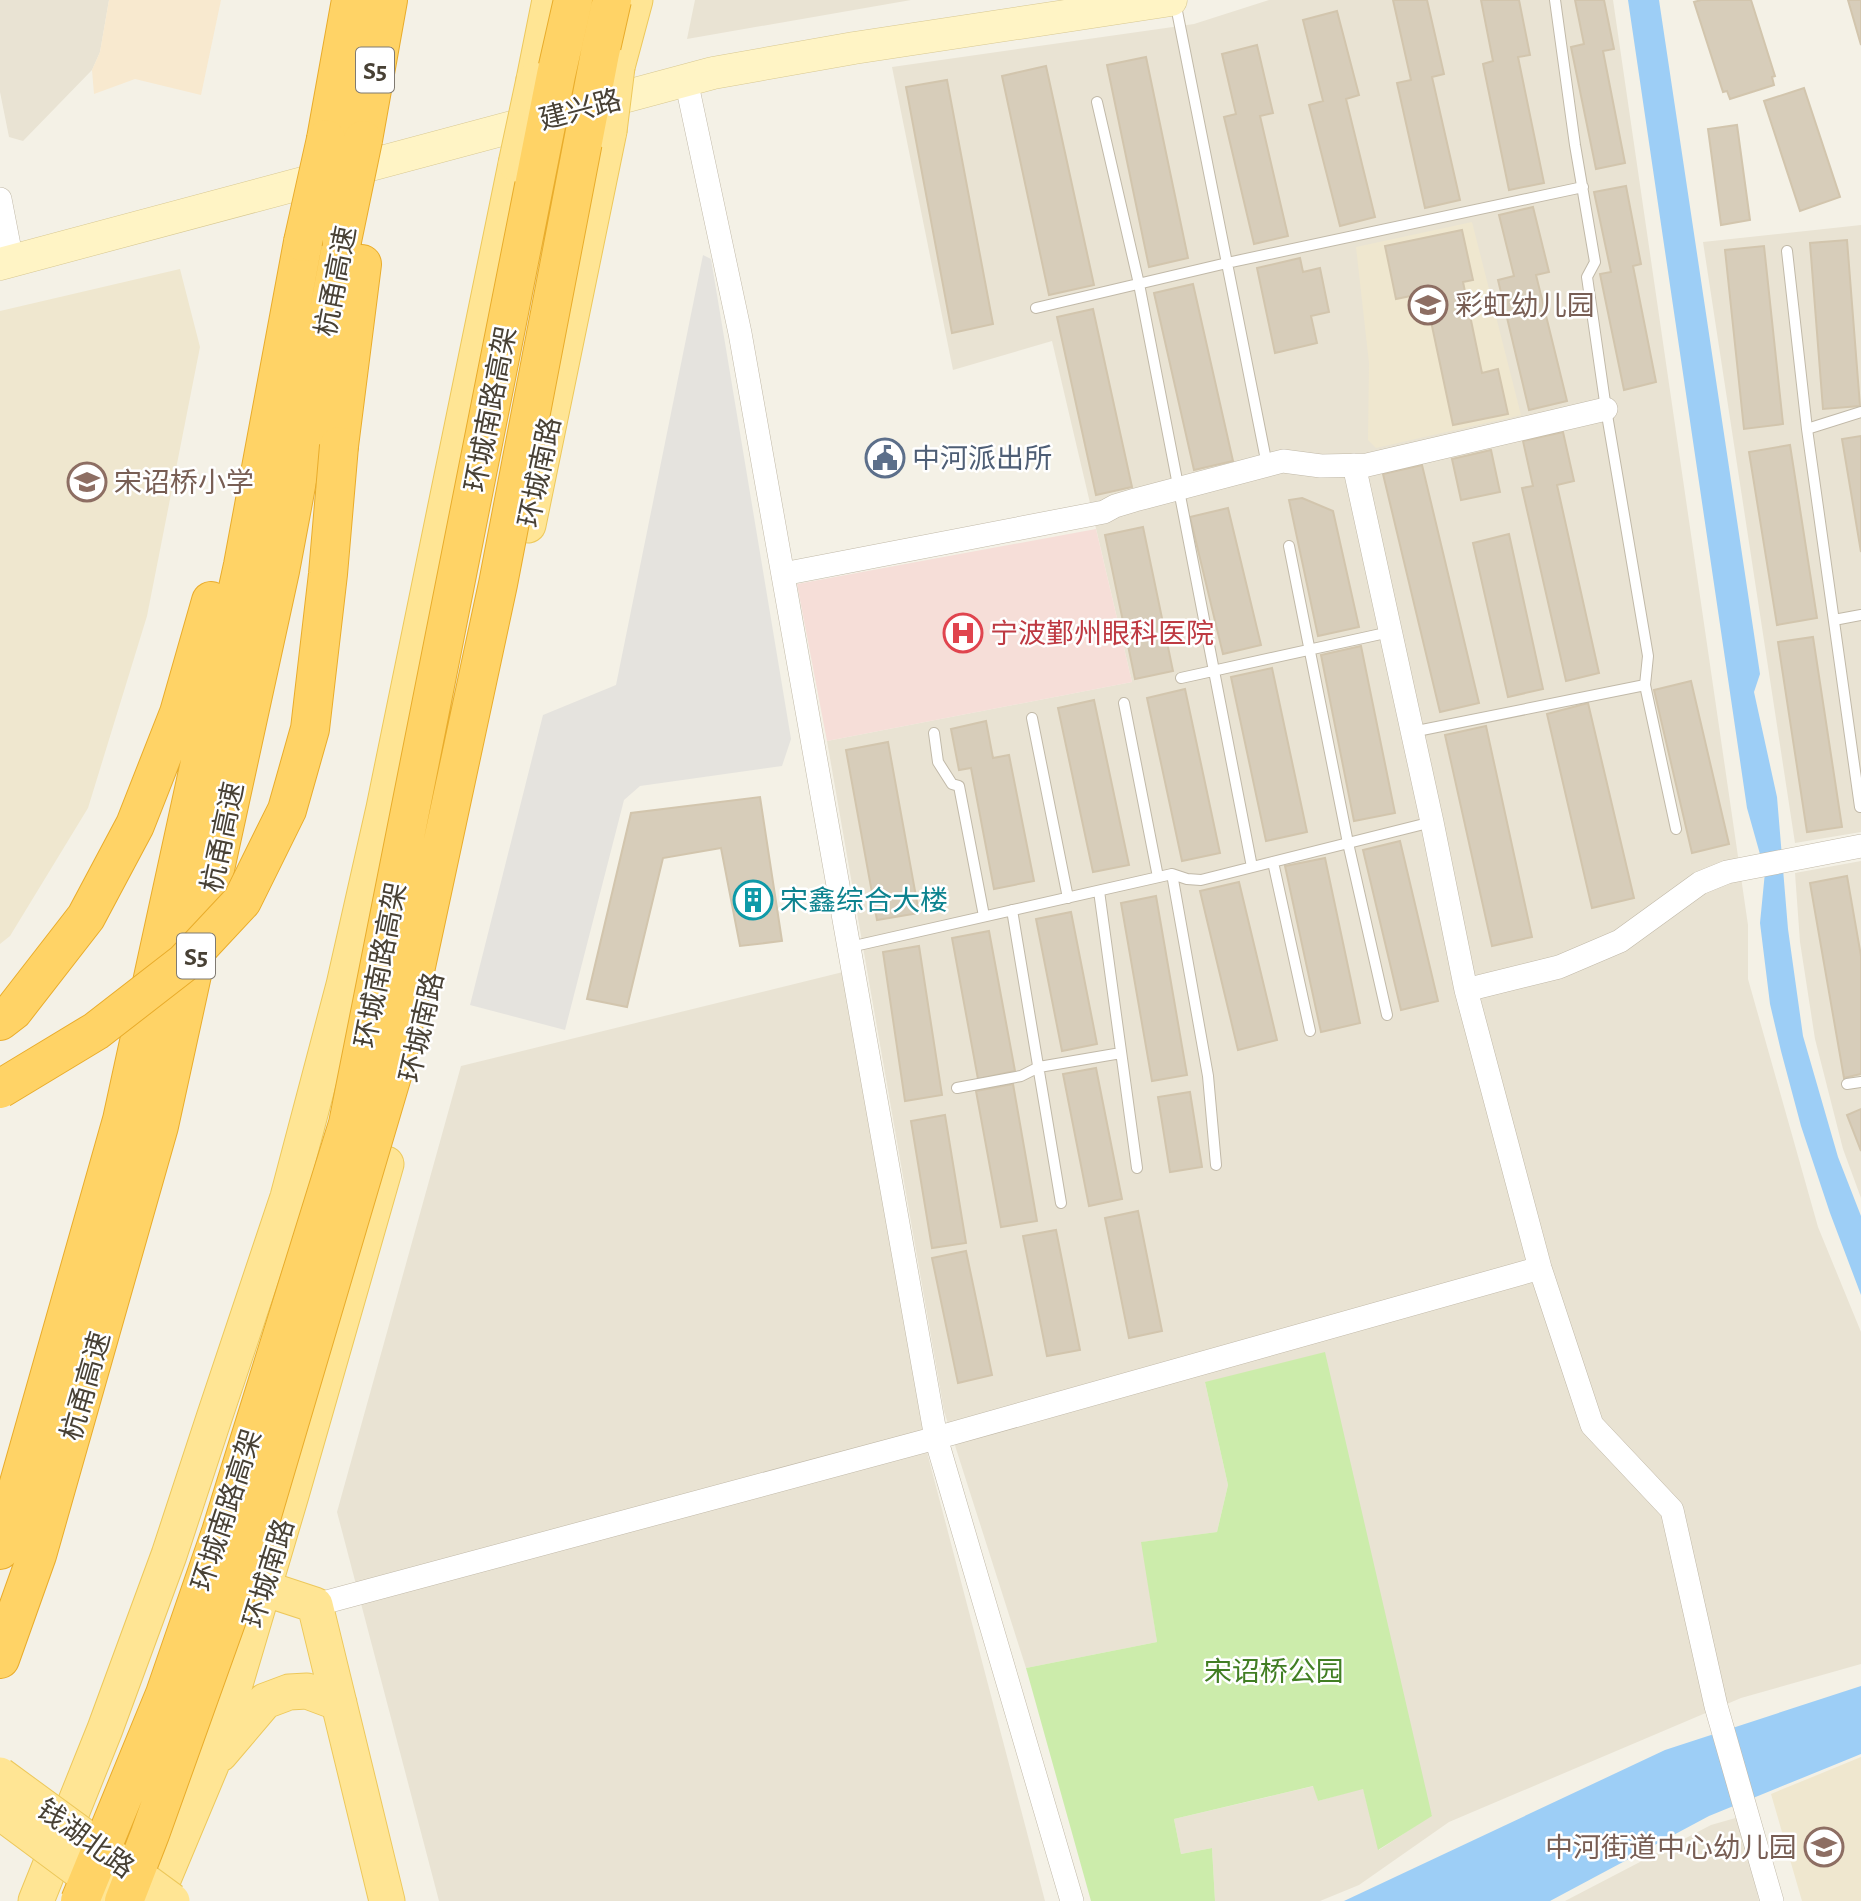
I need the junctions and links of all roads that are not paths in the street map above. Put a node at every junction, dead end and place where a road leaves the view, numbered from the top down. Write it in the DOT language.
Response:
graph roads {
  1 [pos="351,0"];
  2 [pos="388,0"];
  3 [pos="399,0"];
  4 [pos="550,0"];
  5 [pos="573,0"];
  6 [pos="612,0"];
  7 [pos="635,0"];
  8 [pos="1173,0"];
  9 [pos="1555,0"];
  10 [pos="686,80"];
  11 [pos="1097,102"];
  12 [pos="358,137"];
  13 [pos="1583,187"];
  14 [pos="0,199"];
  15 [pos="354,237"];
  16 [pos="1787,251"];
  17 [pos="6,263"];
  18 [pos="1227,263"];
  19 [pos="1139,284"];
  20 [pos="1036,308"];
  21 [pos="285,344"];
  22 [pos="1606,409"];
  23 [pos="1861,412"];
  24 [pos="1807,429"];
  25 [pos="1267,465"];
  26 [pos="1354,466"];
  27 [pos="1178,489"];
  28 [pos="1289,547"];
  29 [pos="783,574"];
  30 [pos="1861,615"];
  31 [pos="1834,620"];
  32 [pos="1390,632"];
  33 [pos="1309,650"];
  34 [pos="1213,671"];
  35 [pos="1181,678"];
  36 [pos="1645,685"];
  37 [pos="1124,703"];
  38 [pos="1032,718"];
  39 [pos="1412,732"];
  40 [pos="934,733"];
  41 [pos="1860,807"];
  42 [pos="1432,822"];
  43 [pos="1675,829"];
  44 [pos="1348,843"];
  45 [pos="1861,846"];
  46 [pos="1273,862"];
  47 [pos="1252,867"];
  48 [pos="1172,874"];
  49 [pos="1158,877"];
  50 [pos="1099,891"];
  51 [pos="1068,898"];
  52 [pos="1012,910"];
  53 [pos="984,916"];
  54 [pos="850,947"];
  55 [pos="1466,990"];
  56 [pos="1387,1015"];
  57 [pos="0,1021"];
  58 [pos="1310,1031"];
  59 [pos="1121,1053"];
  60 [pos="1039,1067"];
  61 [pos="1861,1082"];
  62 [pos="1847,1084"];
  63 [pos="957,1088"];
  64 [pos="0,1089"];
  65 [pos="1216,1165"];
  66 [pos="1137,1168"];
  67 [pos="1062,1203"];
  68 [pos="1540,1268"];
  69 [pos="936,1438"];
  70 [pos="0,1550"];
  71 [pos="169,1555"];
  72 [pos="263,1589"];
  73 [pos="315,1605"];
  74 [pos="0,1660"];
  75 [pos="339,1703"];
  76 [pos="211,1765"];
  77 [pos="0,1775"];
  78 [pos="0,1812"];
  79 [pos="1771,1899"];
  80 [pos="36,1901"];
  81 [pos="80,1901"];
  82 [pos="122,1901"];
  83 [pos="155,1901"];
  84 [pos="172,1901"];
  85 [pos="387,1901"];
  86 [pos="1072,1901"];
  1 -- 12 [label="highway, 杭甬高速 / S5"];
  2 -- 12 [label="highway, 杭甬高速 / S5"];
  3 -- 12 [label="highway"];
  4 -- 71 [label="main road, bridge"];
  5 -- 81 [label="highway, 环城南路高架, bridge"];
  6 -- 82 [label="highway, 环城南路高架, bridge"];
  7 -- 72 [label="main road, 环城南路, bridge"];
  8 -- 10 [label="street, 建兴路"];
  8 -- 18 [label="lane"];
  9 -- 13 [label="lane"];
  10 -- 17 [label="street, 建兴路"];
  10 -- 29 [label="street"];
  11 -- 19 [label="lane"];
  12 -- 15 [label="highway"];
  12 -- 21 [label="highway, 杭甬高速 / S5, bridge"];
  13 -- 18 [label="lane"];
  13 -- 22 [label="lane"];
  14 -- 17 [label="street"];
  15 -- 64 [label="highway, bridge"];
  15 -- 74 [label="highway, 杭甬高速 / S5"];
  16 -- 24 [label="lane"];
  18 -- 19 [label="lane"];
  18 -- 25 [label="lane"];
  19 -- 20 [label="lane"];
  19 -- 27 [label="lane"];
  21 -- 57 [label="highway"];
  21 -- 70 [label="highway, 杭甬高速 / S5"];
  22 -- 26 [label="street"];
  22 -- 36 [label="lane"];
  23 -- 24 [label="lane"];
  24 -- 31 [label="lane"];
  25 -- 26 [label="street"];
  25 -- 27 [label="street"];
  26 -- 32 [label="street"];
  27 -- 29 [label="street"];
  27 -- 34 [label="lane"];
  28 -- 33 [label="lane"];
  29 -- 54 [label="street"];
  30 -- 31 [label="lane"];
  31 -- 41 [label="lane"];
  32 -- 33 [label="lane"];
  32 -- 39 [label="street"];
  33 -- 34 [label="lane"];
  33 -- 44 [label="lane"];
  34 -- 35 [label="lane"];
  34 -- 47 [label="lane"];
  36 -- 39 [label="lane"];
  36 -- 43 [label="lane"];
  37 -- 49 [label="lane"];
  38 -- 51 [label="lane"];
  39 -- 42 [label="street"];
  40 -- 53 [label="lane"];
  42 -- 44 [label="lane"];
  42 -- 55 [label="street"];
  44 -- 46 [label="lane"];
  44 -- 56 [label="lane"];
  45 -- 55 [label="street"];
  46 -- 47 [label="lane"];
  46 -- 58 [label="lane"];
  47 -- 48 [label="lane"];
  48 -- 49 [label="lane"];
  48 -- 65 [label="lane"];
  49 -- 50 [label="lane"];
  50 -- 51 [label="lane"];
  50 -- 59 [label="lane"];
  51 -- 52 [label="lane"];
  52 -- 53 [label="lane"];
  52 -- 60 [label="lane"];
  53 -- 54 [label="lane"];
  54 -- 69 [label="street"];
  55 -- 68 [label="street"];
  59 -- 60 [label="lane"];
  59 -- 66 [label="lane"];
  60 -- 63 [label="lane"];
  60 -- 67 [label="lane"];
  61 -- 62 [label="lane"];
  68 -- 69 [label="street"];
  68 -- 79 [label="street"];
  69 -- 73 [label="street"];
  69 -- 86 [label="street"];
  71 -- 72 [label="main road"];
  71 -- 80 [label="main road"];
  72 -- 73 [label="main road"];
  72 -- 76 [label="main road, 环城南路"];
  73 -- 75 [label="main road"];
  75 -- 76 [label="main road"];
  75 -- 85 [label="main road"];
  76 -- 83 [label="main road, 环城南路"];
  77 -- 84 [label="main road, 钱湖北路, bridge"];
  78 -- 82 [label="main road, 钱湖北路, bridge"];
}
